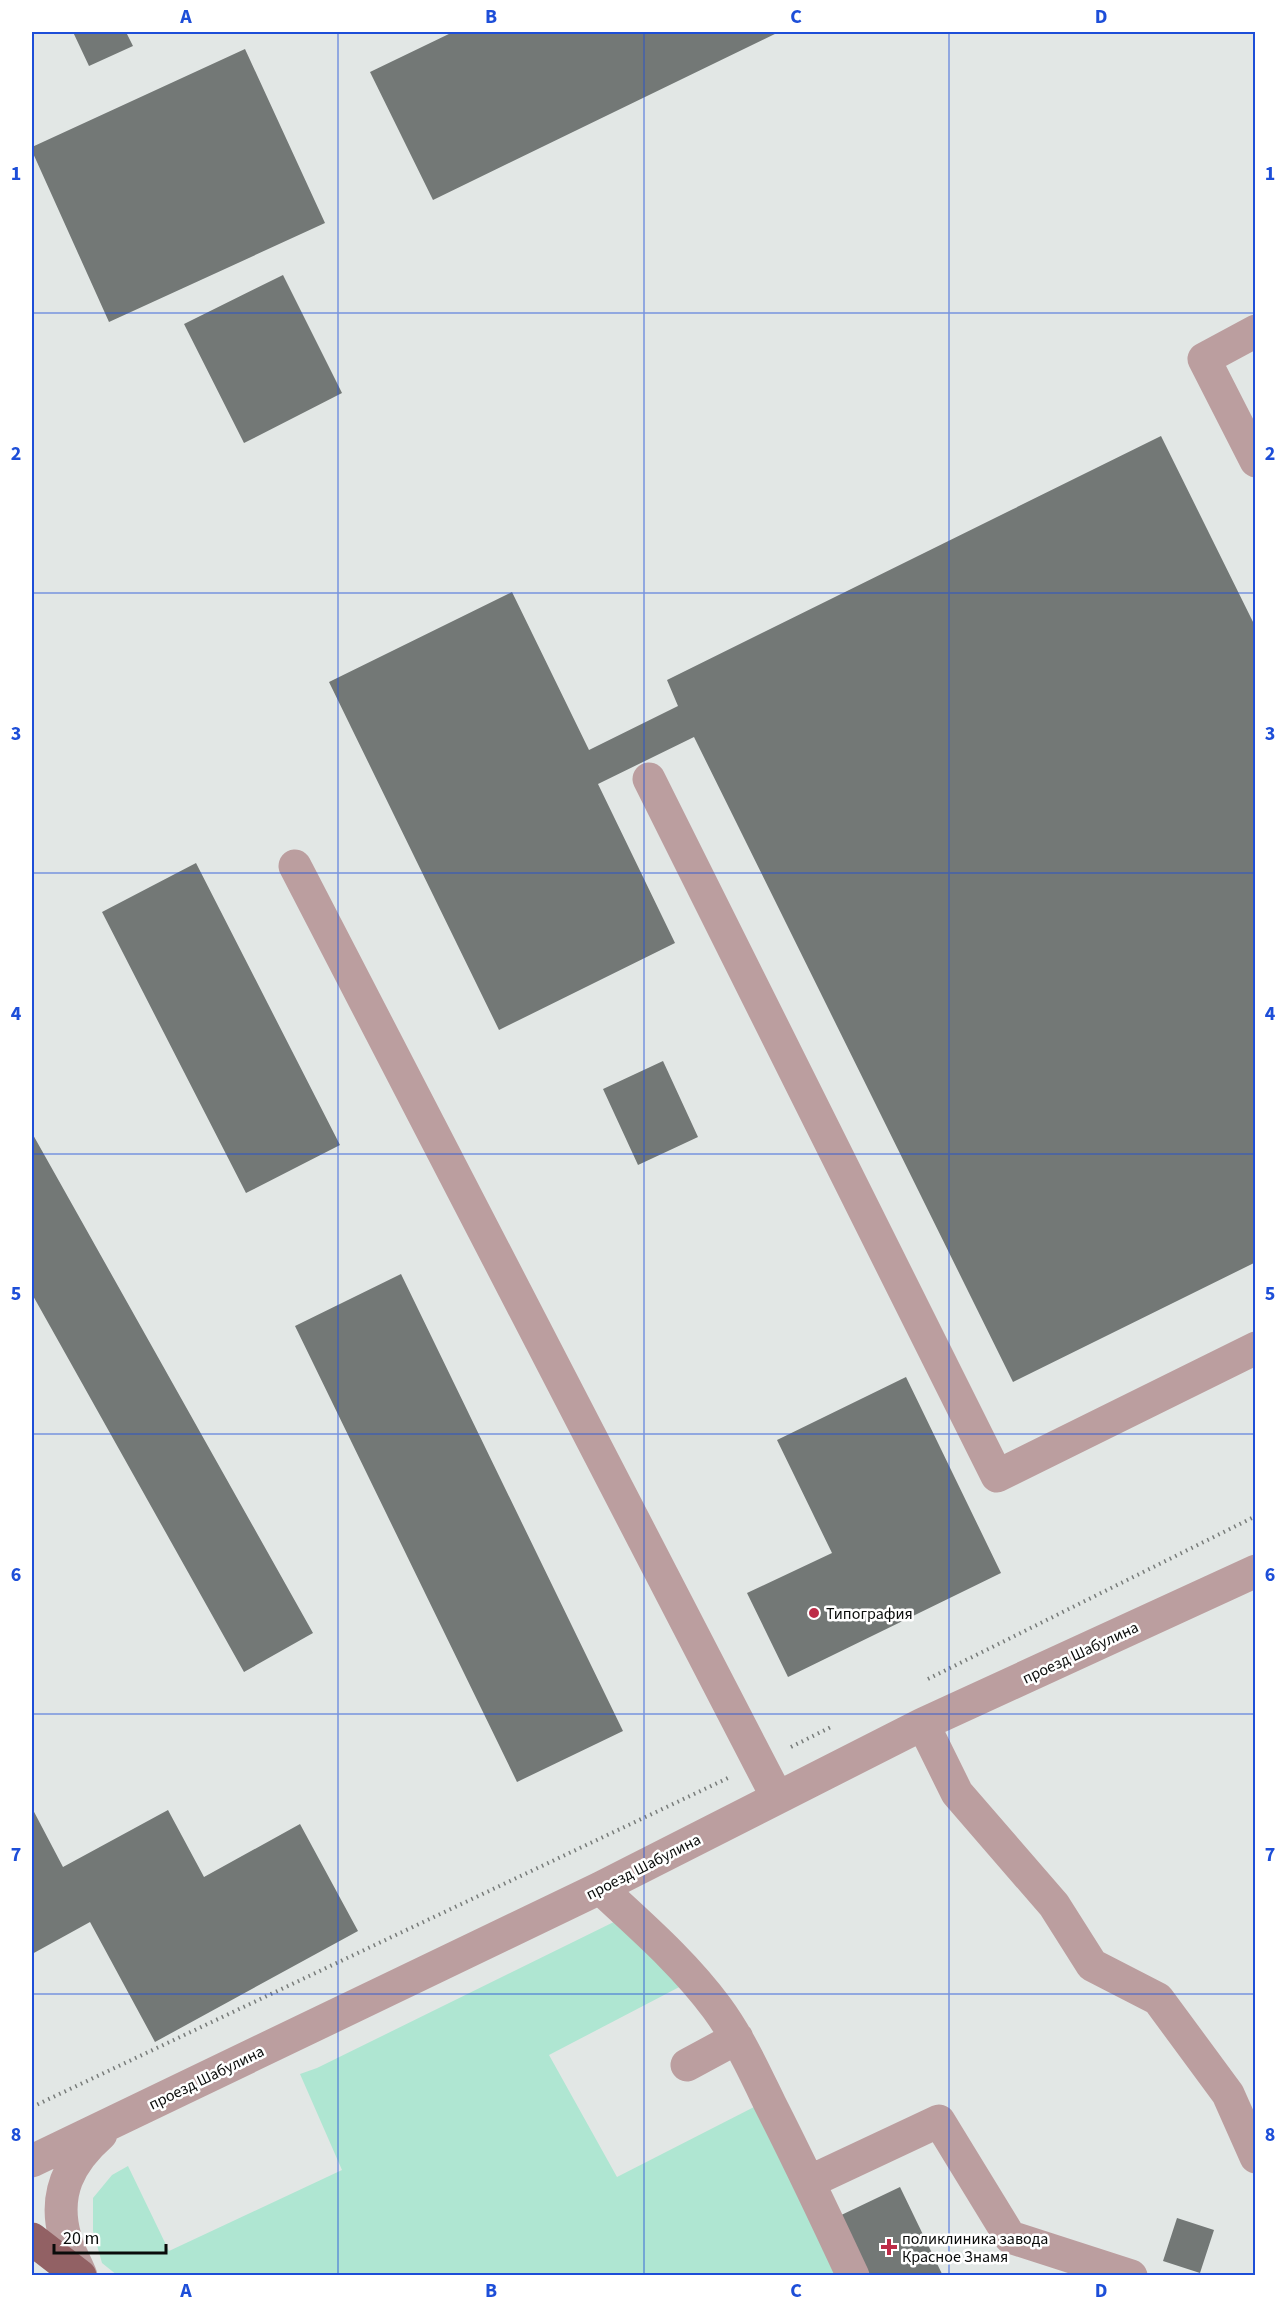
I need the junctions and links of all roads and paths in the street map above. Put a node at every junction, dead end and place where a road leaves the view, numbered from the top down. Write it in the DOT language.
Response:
graph roads {
  1 [pos="1256,331"];
  2 [pos="1256,461"];
  3 [pos="649,778"];
  4 [pos="295,866"];
  5 [pos="1256,1348"];
  6 [pos="1256,1516"];
  7 [pos="1256,1571"];
  8 [pos="918,1684"];
  9 [pos="923,1724"];
  10 [pos="833,1726"];
  11 [pos="759,1762"];
  12 [pos="777,1797"];
  13 [pos="600,1888"];
  14 [pos="737,2038"];
  15 [pos="687,2065"];
  16 [pos="32,2107"];
  17 [pos="121,2117"];
  18 [pos="1256,2157"];
  19 [pos="32,2161"];
  20 [pos="809,2182"];
  21 [pos="32,2239"];
  22 [pos="81,2276"];
  23 [pos="853,2276"];
  24 [pos="1131,2276"];
  1 -- 2 [label="street"];
  3 -- 5 [label="street"];
  4 -- 11 [label="street"];
  6 -- 8 [label="path"];
  7 -- 9 [label="street, проезд Шабулина"];
  9 -- 12 [label="street, проезд Шабулина"];
  9 -- 18 [label="street"];
  10 -- 11 [label="path"];
  11 -- 12 [label="street"];
  11 -- 16 [label="path"];
  12 -- 13 [label="street, проезд Шабулина"];
  13 -- 14 [label="street"];
  13 -- 17 [label="street, проезд Шабулина"];
  14 -- 15 [label="street"];
  14 -- 20 [label="street"];
  17 -- 19 [label="street, проезд Шабулина"];
  17 -- 22 [label="street"];
  20 -- 23 [label="street"];
  20 -- 24 [label="street"];
  21 -- 22 [label="main road"];
}
